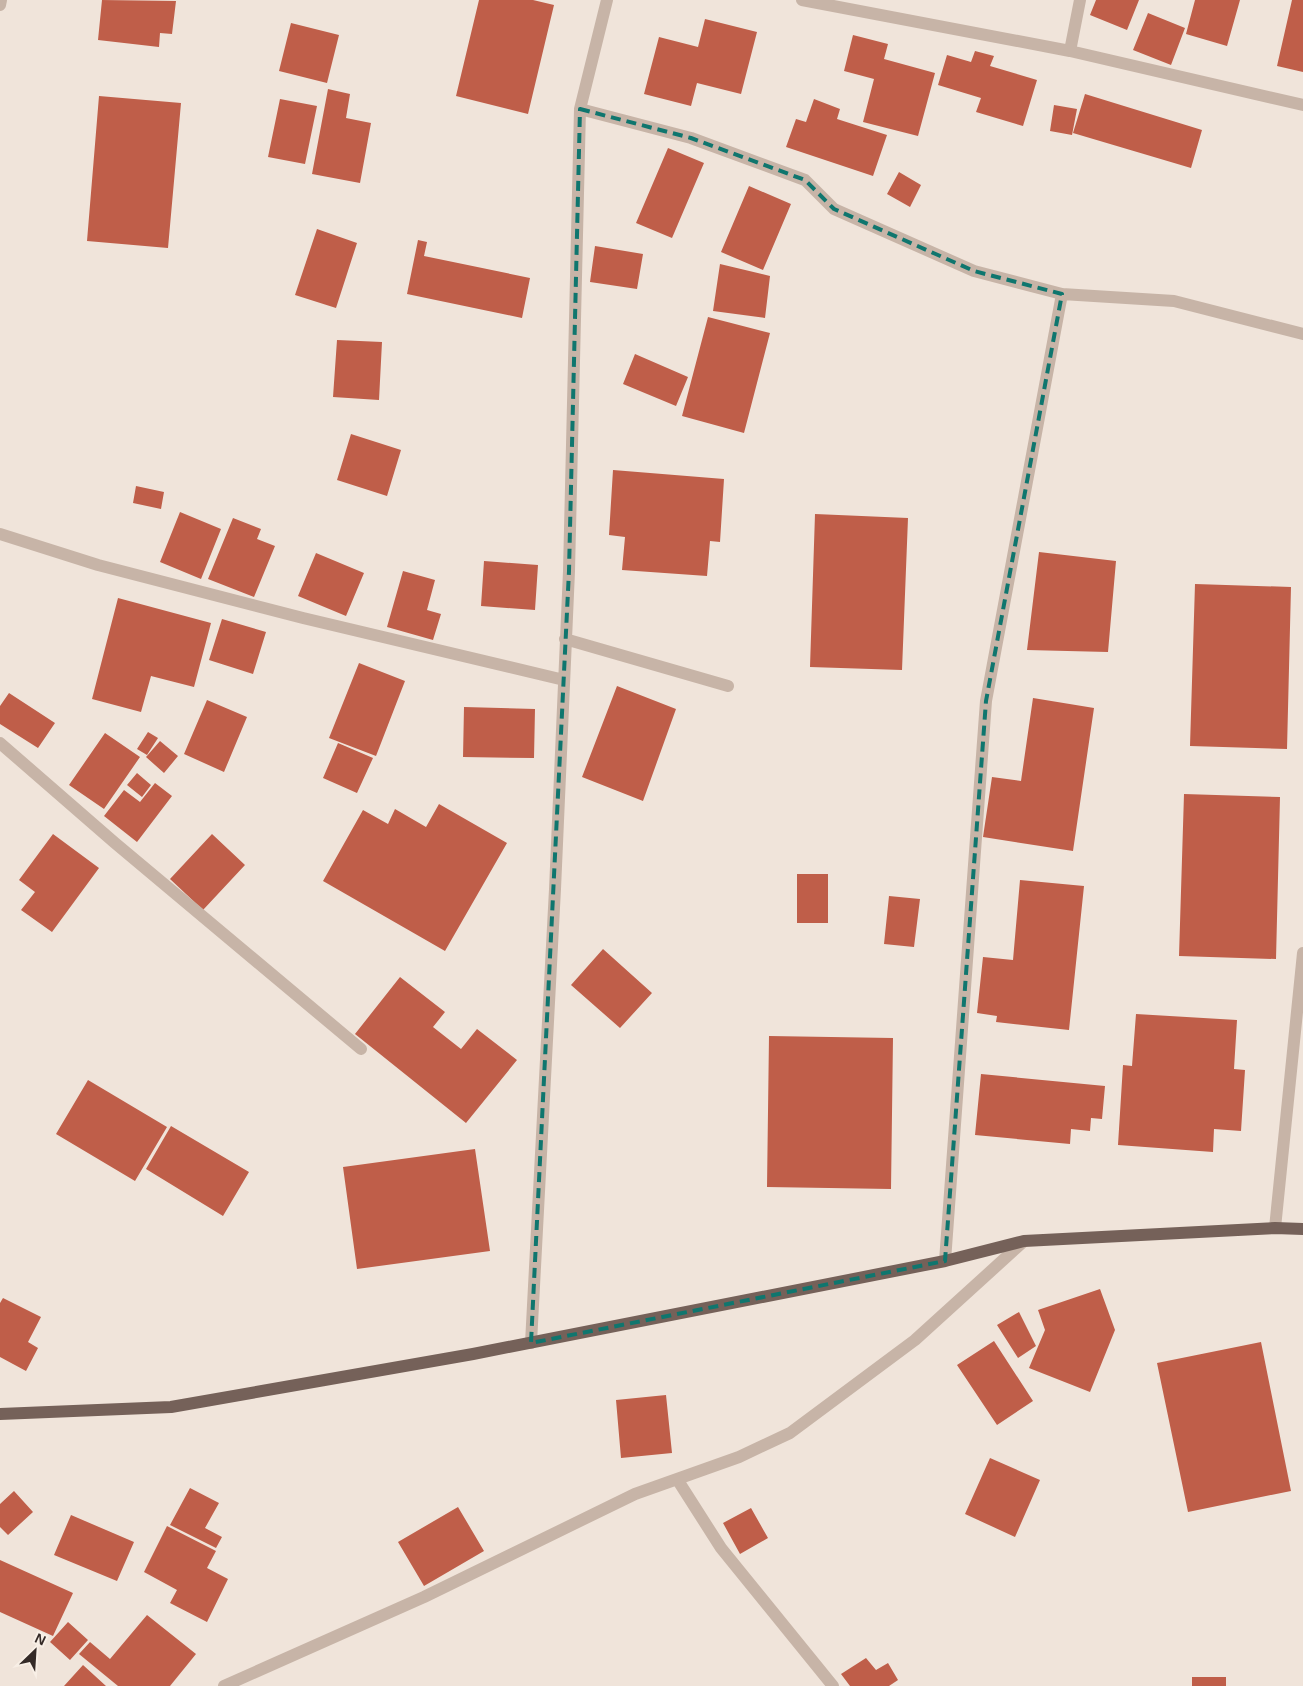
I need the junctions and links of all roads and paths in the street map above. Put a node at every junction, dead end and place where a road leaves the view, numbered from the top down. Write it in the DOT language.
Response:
graph roads {
  1 [pos="1,0"];
  2 [pos="606,0"];
  3 [pos="802,0"];
  4 [pos="1080,0"];
  5 [pos="0,5"];
  6 [pos="1070,51"];
  7 [pos="1303,105"];
  8 [pos="580,109"];
  9 [pos="1062,294"];
  10 [pos="1303,334"];
  11 [pos="0,534"];
  12 [pos="566,639"];
  13 [pos="564,680"];
  14 [pos="728,686"];
  15 [pos="0,743"];
  16 [pos="1303,953"];
  17 [pos="362,1049"];
  18 [pos="1275,1228"];
  19 [pos="1303,1229"];
  20 [pos="1024,1241"];
  21 [pos="946,1261"];
  22 [pos="531,1343"];
  23 [pos="0,1414"];
  24 [pos="677,1480"];
  25 [pos="224,1686"];
  26 [pos="833,1686"];
  1 -- 5 [label="street"];
  2 -- 8 [label="street"];
  3 -- 6 [label="street"];
  4 -- 6 [label="street"];
  6 -- 7 [label="street"];
  8 -- 9 [label="street"];
  8 -- 12 [label="street"];
  9 -- 10 [label="street"];
  9 -- 21 [label="street"];
  11 -- 13 [label="street"];
  12 -- 13 [label="street"];
  12 -- 14 [label="street"];
  13 -- 22 [label="street"];
  15 -- 17 [label="street"];
  16 -- 18 [label="street"];
  18 -- 19 [label="main road"];
  18 -- 20 [label="main road"];
  20 -- 21 [label="main road"];
  20 -- 24 [label="street"];
  21 -- 22 [label="main road"];
  22 -- 23 [label="main road"];
  24 -- 25 [label="street"];
  24 -- 26 [label="street"];
}
